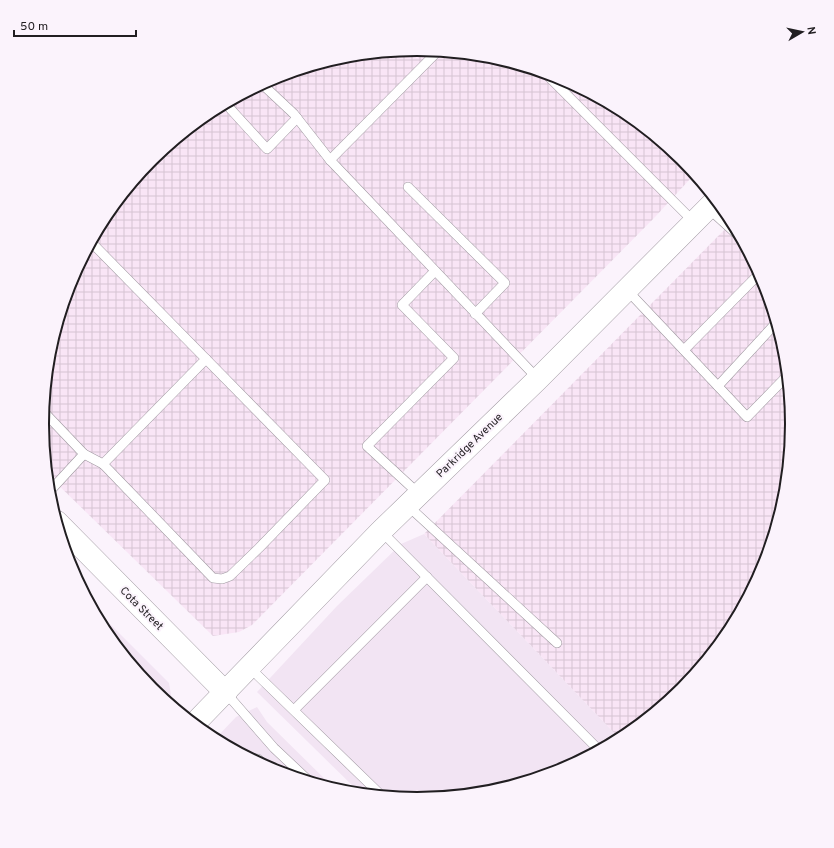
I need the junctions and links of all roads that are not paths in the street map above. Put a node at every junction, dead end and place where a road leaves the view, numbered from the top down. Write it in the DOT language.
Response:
graph roads {
  1 [pos="432,57"];
  2 [pos="558,84"];
  3 [pos="266,88"];
  4 [pos="229,108"];
  5 [pos="297,118"];
  6 [pos="330,160"];
  7 [pos="408,187"];
  8 [pos="706,210"];
  9 [pos="728,228"];
  10 [pos="95,246"];
  11 [pos="435,271"];
  12 [pos="755,279"];
  13 [pos="626,289"];
  14 [pos="475,314"];
  15 [pos="772,328"];
  16 [pos="684,350"];
  17 [pos="206,359"];
  18 [pos="538,379"];
  19 [pos="782,381"];
  20 [pos="718,386"];
  21 [pos="49,418"];
  22 [pos="84,454"];
  23 [pos="103,464"];
  24 [pos="54,486"];
  25 [pos="413,499"];
  26 [pos="66,531"];
  27 [pos="381,531"];
  28 [pos="427,577"];
  29 [pos="557,643"];
  30 [pos="250,668"];
  31 [pos="226,693"];
  32 [pos="294,710"];
  33 [pos="198,720"];
  34 [pos="595,746"];
  35 [pos="300,772"];
  36 [pos="374,789"];
  1 -- 6 [label="lane"];
  2 -- 8 [label="lane"];
  3 -- 5 [label="lane"];
  4 -- 5 [label="lane"];
  5 -- 6 [label="lane"];
  6 -- 11 [label="lane"];
  7 -- 14 [label="lane"];
  8 -- 9 [label="lane"];
  8 -- 13 [label="street, Parkridge Avenue"];
  10 -- 17 [label="lane"];
  11 -- 14 [label="lane"];
  11 -- 25 [label="lane"];
  12 -- 16 [label="lane"];
  13 -- 16 [label="lane"];
  13 -- 18 [label="street, Parkridge Avenue"];
  14 -- 18 [label="lane"];
  15 -- 20 [label="lane"];
  16 -- 20 [label="lane"];
  17 -- 23 [label="lane"];
  17 -- 23 [label="lane"];
  18 -- 25 [label="street, Parkridge Avenue"];
  19 -- 20 [label="lane"];
  21 -- 22 [label="lane"];
  22 -- 23 [label="lane"];
  22 -- 24 [label="lane"];
  25 -- 27 [label="street, Parkridge Avenue"];
  25 -- 29 [label="lane"];
  26 -- 31 [label="street, Cota Street"];
  27 -- 28 [label="lane"];
  27 -- 30 [label="street, Parkridge Avenue"];
  28 -- 32 [label="lane"];
  28 -- 34 [label="lane"];
  30 -- 31 [label="street, Parkridge Avenue"];
  30 -- 32 [label="lane"];
  31 -- 33 [label="street, Parkridge Avenue"];
  31 -- 35 [label="lane"];
  32 -- 36 [label="lane"];
}
